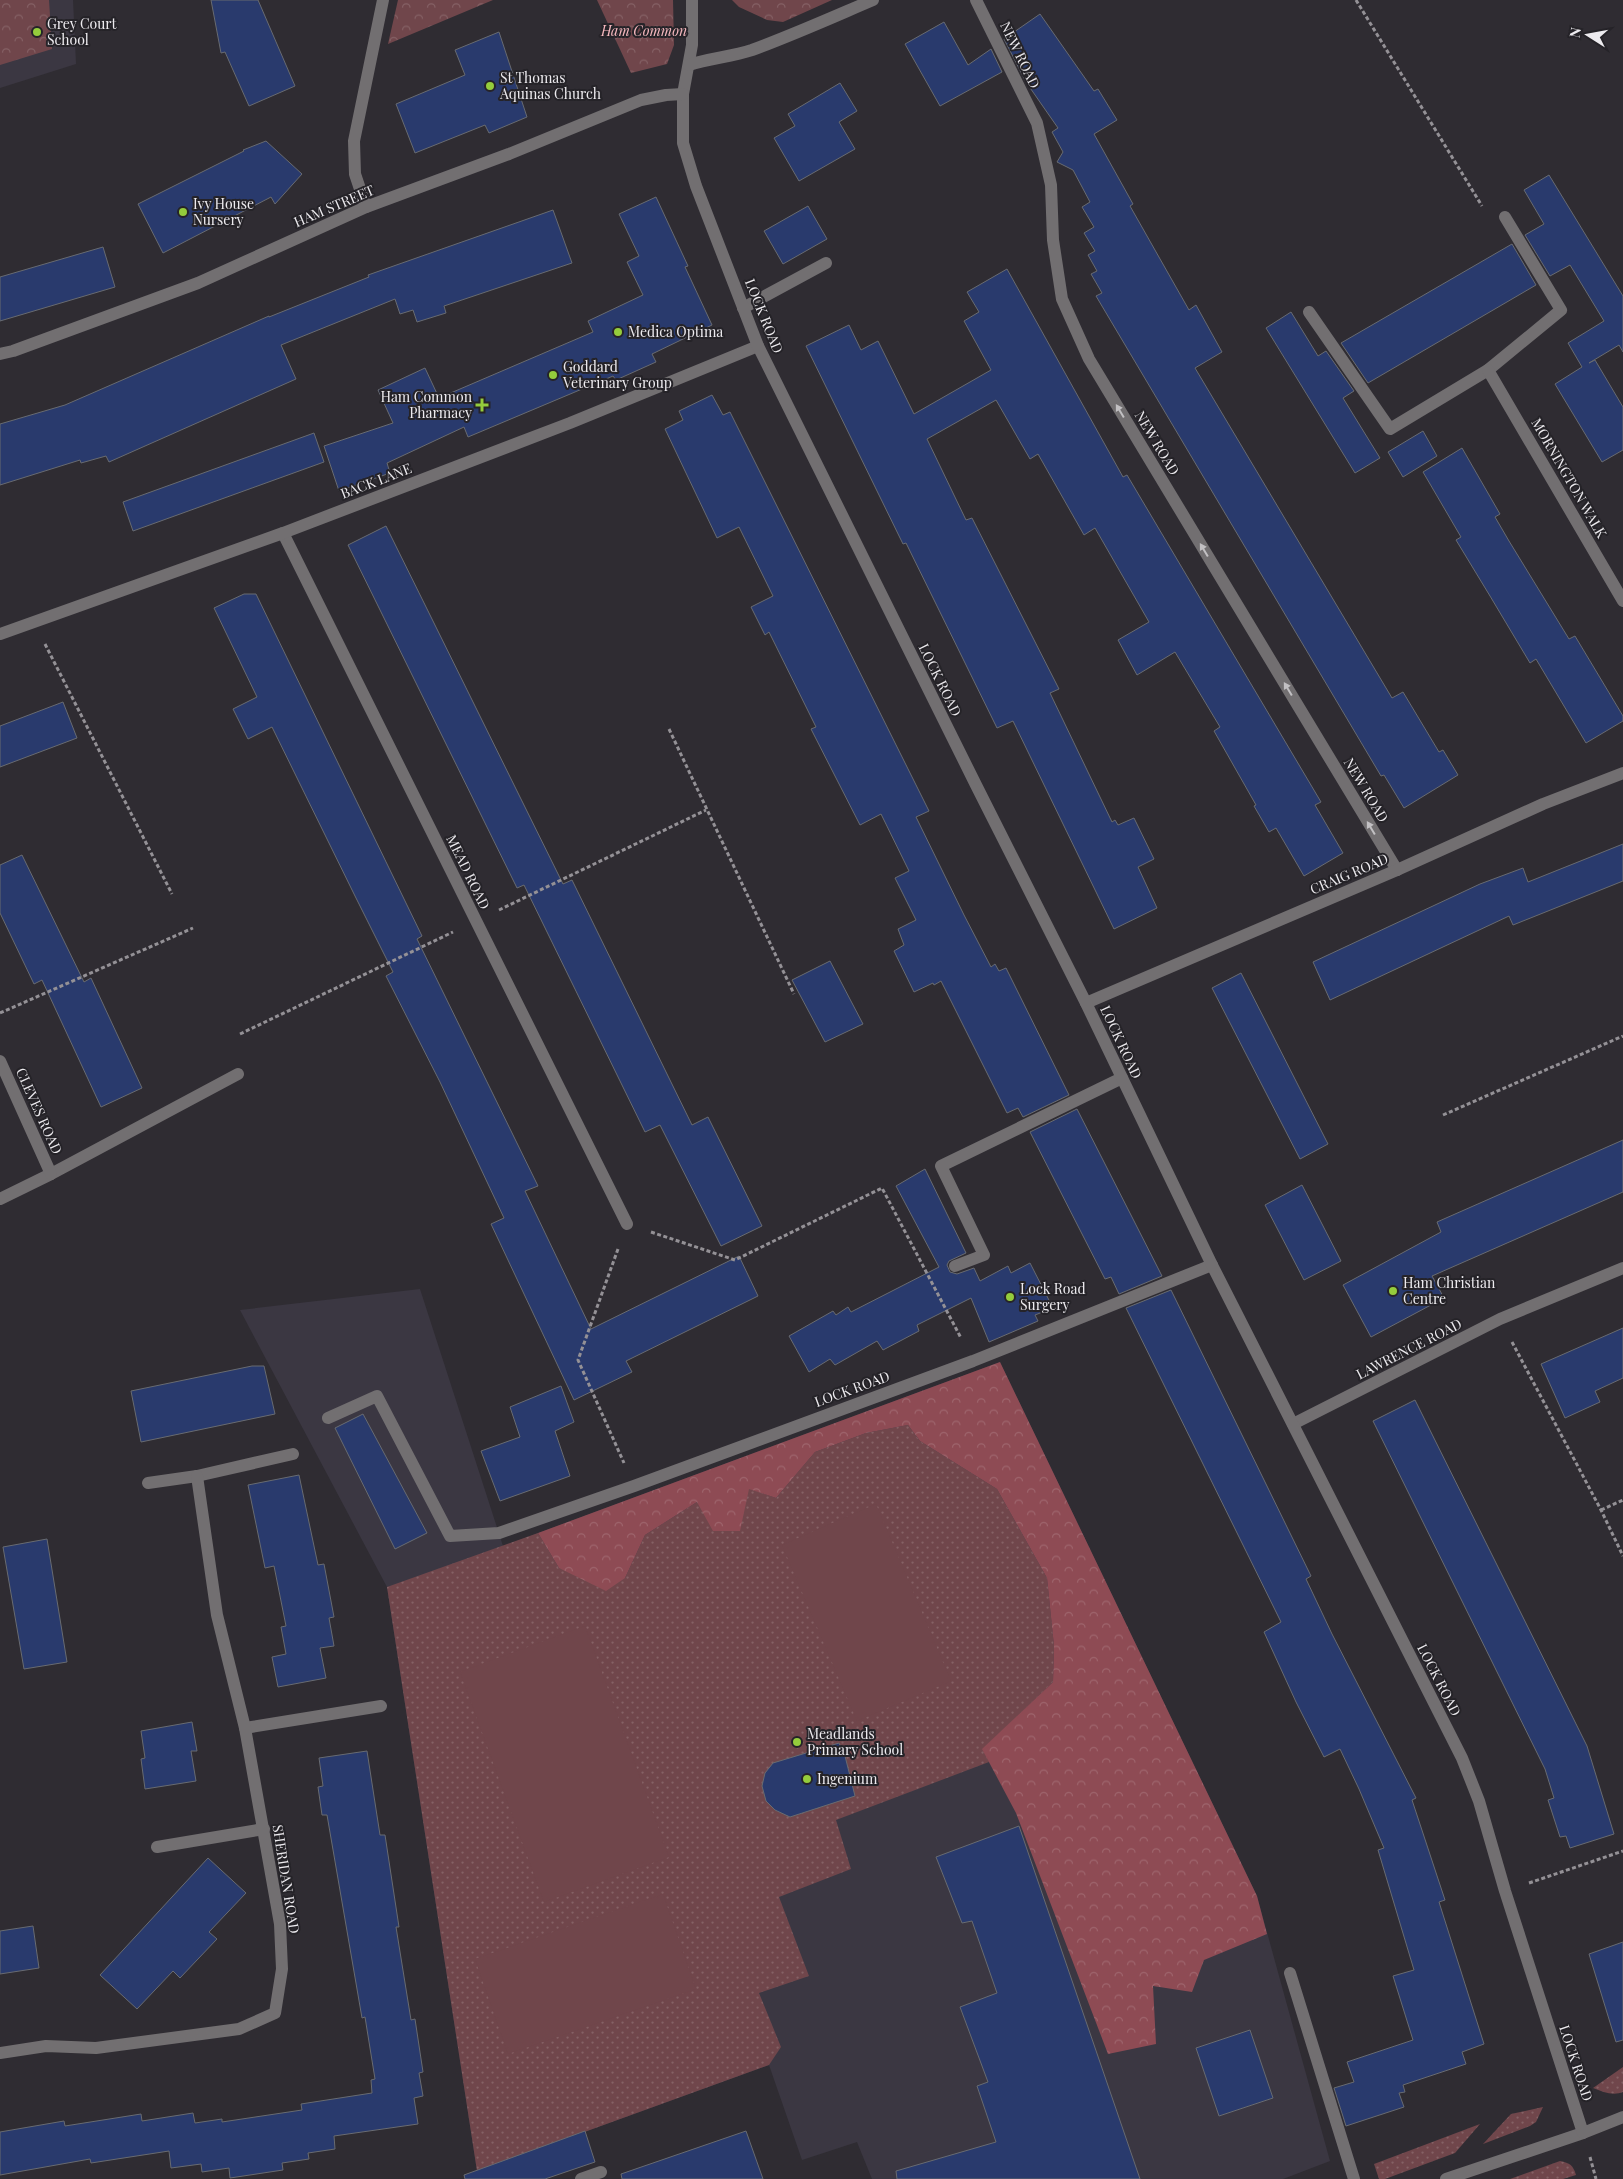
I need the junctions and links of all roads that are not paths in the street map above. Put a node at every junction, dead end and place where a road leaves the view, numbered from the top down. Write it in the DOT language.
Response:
graph roads {
  1 [pos="383,0"];
  2 [pos="692,0"];
  3 [pos="872,0"];
  4 [pos="976,0"];
  5 [pos="689,65"];
  6 [pos="683,94"];
  7 [pos="366,207"];
  8 [pos="1505,217"];
  9 [pos="826,263"];
  10 [pos="744,308"];
  11 [pos="1309,312"];
  12 [pos="758,346"];
  13 [pos="0,354"];
  14 [pos="1488,370"];
  15 [pos="283,533"];
  16 [pos="1623,601"];
  17 [pos="0,634"];
  18 [pos="1623,773"];
  19 [pos="1397,870"];
  20 [pos="1086,1003"];
  21 [pos="0,1060"];
  22 [pos="238,1074"];
  23 [pos="1122,1078"];
  24 [pos="51,1174"];
  25 [pos="0,1199"];
  26 [pos="627,1224"];
  27 [pos="1212,1265"];
  28 [pos="954,1266"];
  29 [pos="1623,1268"];
  30 [pos="328,1418"];
  31 [pos="1293,1424"];
  32 [pos="293,1454"];
  33 [pos="197,1476"];
  34 [pos="148,1482"];
  35 [pos="380,1706"];
  36 [pos="245,1728"];
  37 [pos="264,1830"];
  38 [pos="156,1847"];
  39 [pos="1290,1973"];
  40 [pos="0,2053"];
  41 [pos="1623,2117"];
  42 [pos="1583,2133"];
  43 [pos="601,2172"];
  44 [pos="581,2179"];
  45 [pos="1354,2179"];
  46 [pos="1446,2179"];
  1 -- 7 [label="street"];
  2 -- 5 [label="street"];
  3 -- 5 [label="street"];
  19 -- 4 [label="street, NEW ROAD, one-way"];
  5 -- 6 [label="street"];
  6 -- 7 [label="street, HAM STREET"];
  6 -- 10 [label="street, LOCK ROAD"];
  7 -- 13 [label="street, HAM STREET"];
  8 -- 14 [label="street"];
  9 -- 10 [label="street"];
  10 -- 12 [label="street, LOCK ROAD"];
  11 -- 14 [label="street"];
  12 -- 15 [label="street, BACK LANE"];
  12 -- 20 [label="street, LOCK ROAD"];
  14 -- 16 [label="street, MORNINGTON WALK"];
  15 -- 17 [label="street, BACK LANE"];
  15 -- 26 [label="street, MEAD ROAD"];
  18 -- 19 [label="street, CRAIG ROAD"];
  19 -- 20 [label="street, CRAIG ROAD"];
  20 -- 23 [label="street, LOCK ROAD"];
  21 -- 24 [label="street, CLEVES ROAD"];
  22 -- 24 [label="street"];
  23 -- 27 [label="street, LOCK ROAD"];
  23 -- 28 [label="street"];
  24 -- 25 [label="street"];
  27 -- 30 [label="street, LOCK ROAD"];
  27 -- 31 [label="street, LOCK ROAD"];
  29 -- 31 [label="street, LAWRENCE ROAD"];
  31 -- 42 [label="street, LOCK ROAD"];
  32 -- 33 [label="street"];
  33 -- 34 [label="street"];
  33 -- 36 [label="street, SHERIDAN ROAD"];
  35 -- 36 [label="street"];
  36 -- 37 [label="street, SHERIDAN ROAD"];
  37 -- 38 [label="street"];
  37 -- 40 [label="street, SHERIDAN ROAD"];
  39 -- 45 [label="street"];
  41 -- 42 [label="street"];
  42 -- 46 [label="street"];
  43 -- 44 [label="street"];
}
